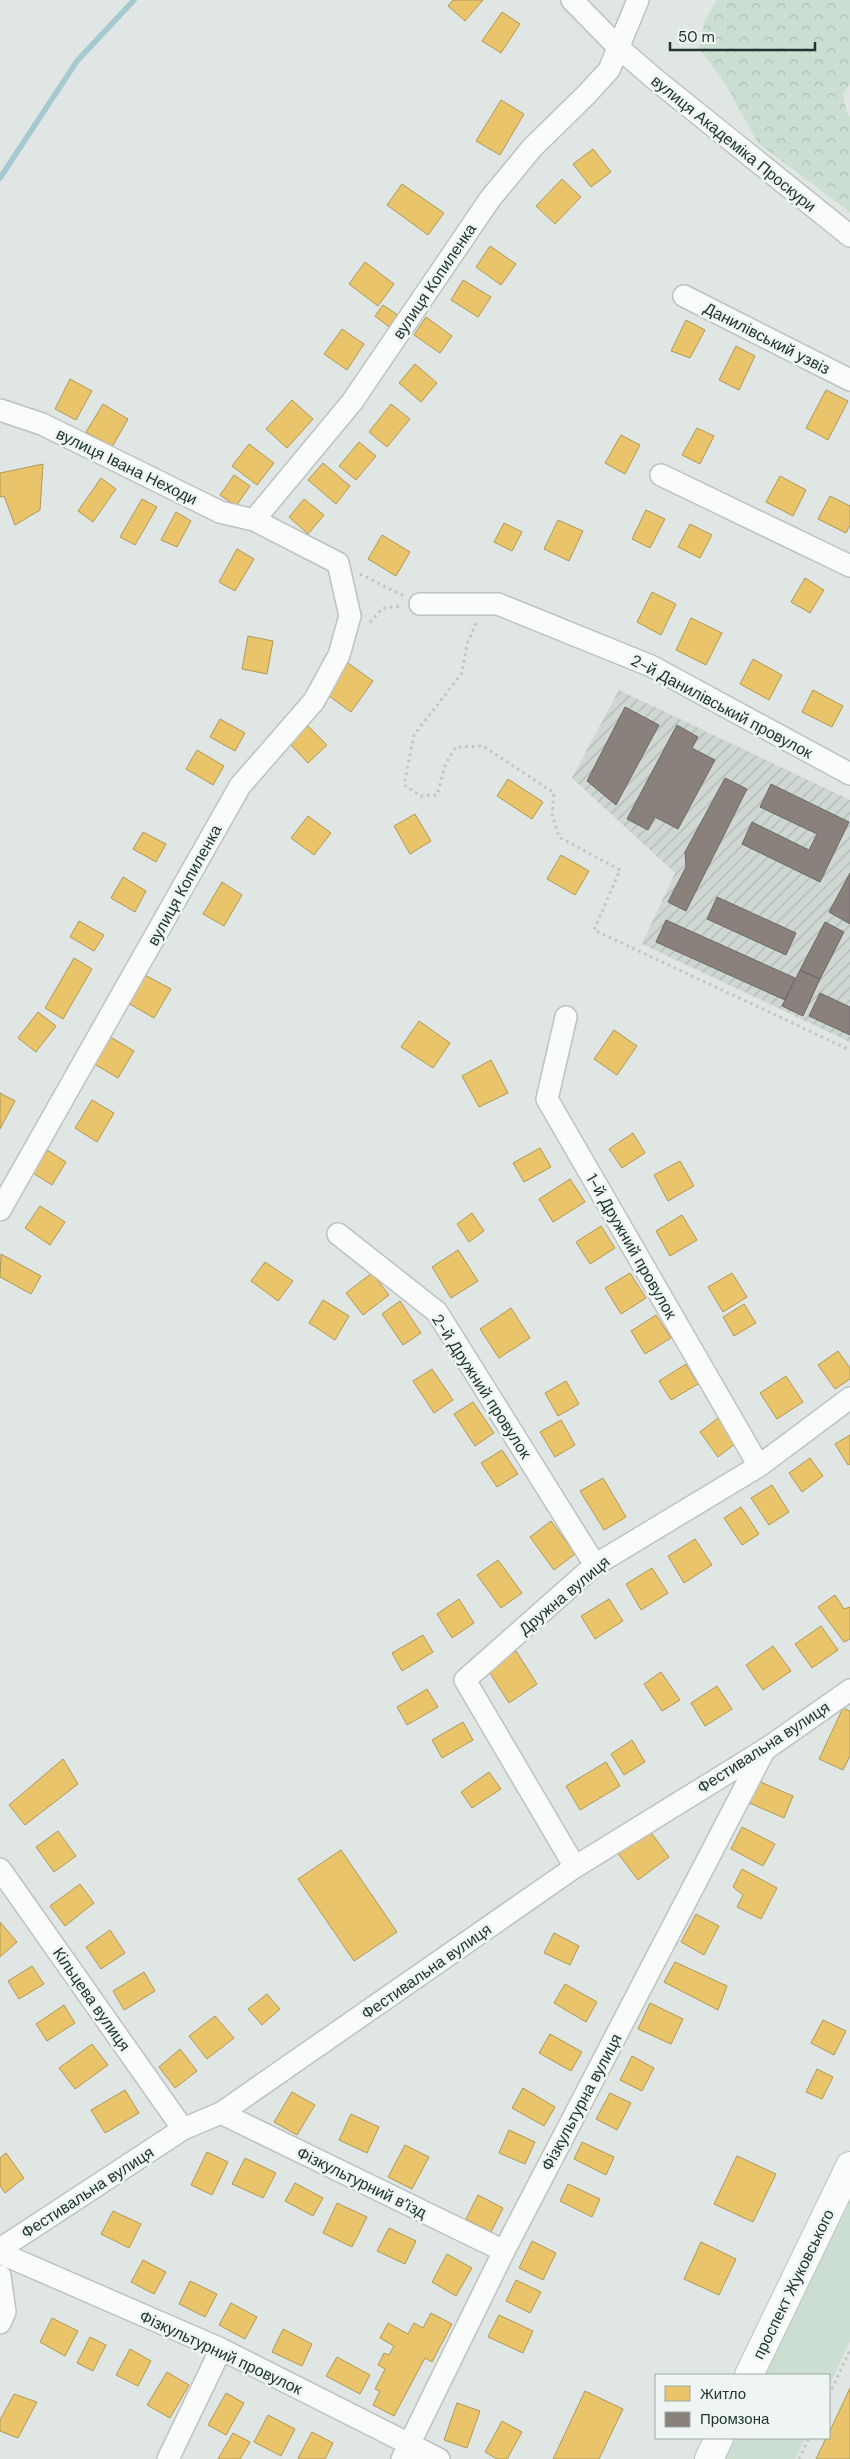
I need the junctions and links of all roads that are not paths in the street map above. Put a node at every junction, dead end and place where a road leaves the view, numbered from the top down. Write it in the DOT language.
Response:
graph roads {
  1 [pos="572,0"];
  2 [pos="638,0"];
  3 [pos="619,48"];
  4 [pos="850,236"];
  5 [pos="684,296"];
  6 [pos="850,380"];
  7 [pos="0,410"];
  8 [pos="661,475"];
  9 [pos="254,520"];
  10 [pos="850,566"];
  11 [pos="420,604"];
  12 [pos="850,774"];
  13 [pos="566,1017"];
  14 [pos="0,1210"];
  15 [pos="338,1234"];
  16 [pos="850,1398"];
  17 [pos="759,1466"];
  18 [pos="595,1565"];
  19 [pos="850,1690"];
  20 [pos="766,1749"];
  21 [pos="575,1867"];
  22 [pos="0,1869"];
  23 [pos="221,2113"];
  24 [pos="183,2129"];
  25 [pos="850,2166"];
  26 [pos="0,2249"];
  27 [pos="504,2251"];
  28 [pos="0,2253"];
  29 [pos="0,2276"];
  30 [pos="0,2323"];
  31 [pos="221,2349"];
  32 [pos="749,2374"];
  33 [pos="719,2439"];
  34 [pos="406,2451"];
  35 [pos="168,2459"];
  36 [pos="439,2459"];
  37 [pos="709,2459"];
  1 -- 3 [label="street, вулиця Академіка Проскури"];
  2 -- 3 [label="street, вулиця Копиленка"];
  3 -- 4 [label="street, вулиця Академіка Проскури"];
  3 -- 9 [label="street, вулиця Копиленка"];
  5 -- 6 [label="street, Данилівський узвіз"];
  7 -- 9 [label="street, вулиця Івана Неходи"];
  8 -- 10 [label="street"];
  9 -- 14 [label="street, вулиця Копиленка"];
  11 -- 12 [label="street, 2-й Данилівський провулок"];
  13 -- 17 [label="street, 1-й Дружний провулок"];
  15 -- 18 [label="street, 2-й Дружний провулок"];
  16 -- 17 [label="street, Дружна вулиця"];
  17 -- 18 [label="street, Дружна вулиця"];
  18 -- 21 [label="street, Дружна вулиця"];
  19 -- 20 [label="street, Фестивальна вулиця"];
  20 -- 21 [label="street, Фестивальна вулиця"];
  20 -- 27 [label="street, Фізкультурна вулиця"];
  21 -- 23 [label="street, Фестивальна вулиця"];
  22 -- 24 [label="street, Кільцева вулиця"];
  23 -- 24 [label="street, Фестивальна вулиця"];
  23 -- 27 [label="street, Фізкультурний в’їзд"];
  24 -- 26 [label="street, Фестивальна вулиця"];
  25 -- 32 [label="street, проспект Жуковського"];
  27 -- 34 [label="street, Фізкультурна вулиця"];
  28 -- 31 [label="street, Фізкультурний провулок"];
  29 -- 30 [label="street"];
  31 -- 34 [label="street, Фізкультурний провулок"];
  31 -- 35 [label="street"];
  33 -- 37 [label="street"];
  34 -- 36 [label="street, Фізкультурний провулок"];
}
